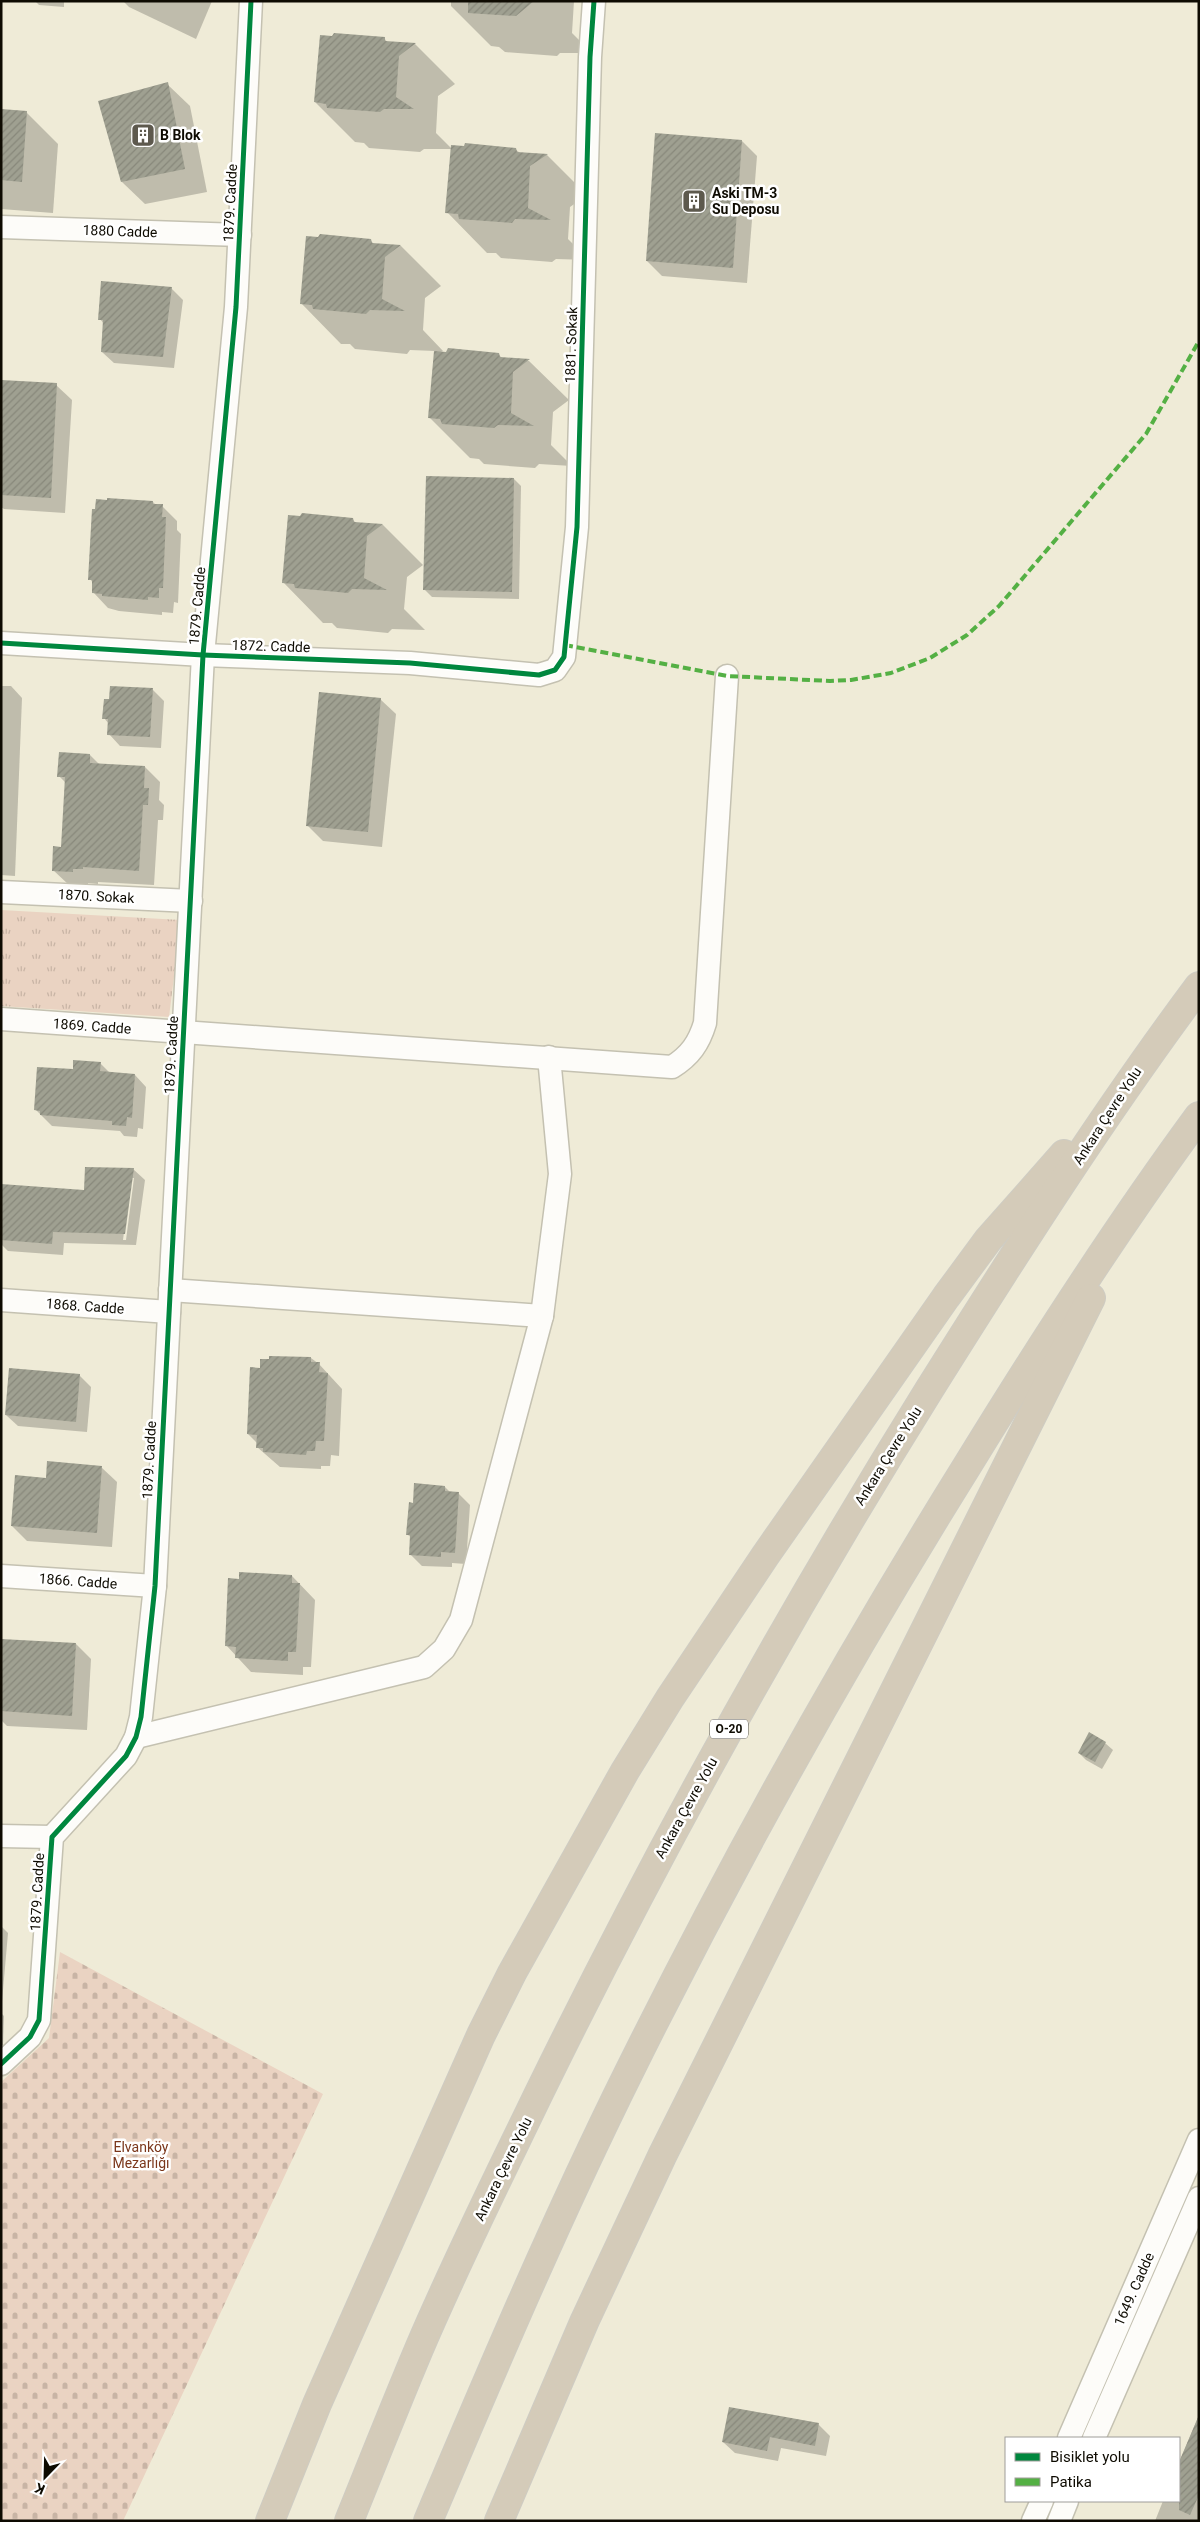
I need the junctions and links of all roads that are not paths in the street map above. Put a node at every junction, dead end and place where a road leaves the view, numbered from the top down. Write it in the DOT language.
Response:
graph roads {
  1 [pos="251,1"];
  2 [pos="594,1"];
  3 [pos="1,227"];
  4 [pos="240,235"];
  5 [pos="1,643"];
  6 [pos="203,655"];
  7 [pos="539,675"];
  8 [pos="727,676"];
  9 [pos="1,892"];
  10 [pos="191,901"];
  11 [pos="1199,986"];
  12 [pos="1,1019"];
  13 [pos="183,1032"];
  14 [pos="549,1057"];
  15 [pos="1142,1063"];
  16 [pos="1199,1116"];
  17 [pos="1142,1193"];
  18 [pos="1,1300"];
  19 [pos="169,1301"];
  20 [pos="542,1316"];
  21 [pos="1,1576"];
  22 [pos="155,1586"];
  23 [pos="136,1737"];
  24 [pos="1,1836"];
  25 [pos="52,1837"];
  26 [pos="1,2064"];
  27 [pos="1199,2140"];
  28 [pos="1199,2198"];
  29 [pos="1069,2437"];
  30 [pos="1094,2437"];
  31 [pos="1042,2502"];
  32 [pos="1067,2502"];
  33 [pos="270,2521"];
  34 [pos="349,2521"];
  35 [pos="428,2521"];
  36 [pos="499,2521"];
  37 [pos="1033,2521"];
  38 [pos="1059,2521"];
  1 -- 4 [label="street, 1879. Cadde"];
  2 -- 7 [label="street, 1881. Sokak"];
  3 -- 4 [label="street, 1880 Cadde"];
  4 -- 6 [label="street, 1879. Cadde"];
  5 -- 6 [label="street, 1872. Cadde"];
  6 -- 7 [label="street, 1872. Cadde"];
  6 -- 10 [label="street, 1879. Cadde"];
  8 -- 14 [label="street, 1869. Cadde"];
  9 -- 10 [label="street, 1870. Sokak"];
  10 -- 13 [label="street, 1879. Cadde"];
  11 -- 15 [label="highway, Ankara Çevre Yolu / O-20"];
  12 -- 13 [label="street, 1869. Cadde"];
  13 -- 14 [label="street, 1869. Cadde"];
  13 -- 19 [label="street, 1879. Cadde"];
  14 -- 20 [label="street"];
  15 -- 33 [label="highway"];
  15 -- 34 [label="highway, Ankara Çevre Yolu / O-20"];
  16 -- 17 [label="highway"];
  17 -- 35 [label="highway"];
  17 -- 36 [label="highway"];
  18 -- 19 [label="street, 1868. Cadde"];
  19 -- 20 [label="street, 1868. Cadde"];
  19 -- 22 [label="street, 1879. Cadde"];
  20 -- 23 [label="street"];
  21 -- 22 [label="street, 1866. Cadde"];
  22 -- 23 [label="street, 1879. Cadde"];
  23 -- 25 [label="street, 1879. Cadde"];
  24 -- 25 [label="street"];
  25 -- 26 [label="street, 1879. Cadde"];
  27 -- 29 [label="street, 1649. Cadde"];
  28 -- 30 [label="street, 1649. Cadde"];
  31 -- 37 [label="street"];
  32 -- 38 [label="street"];
}
